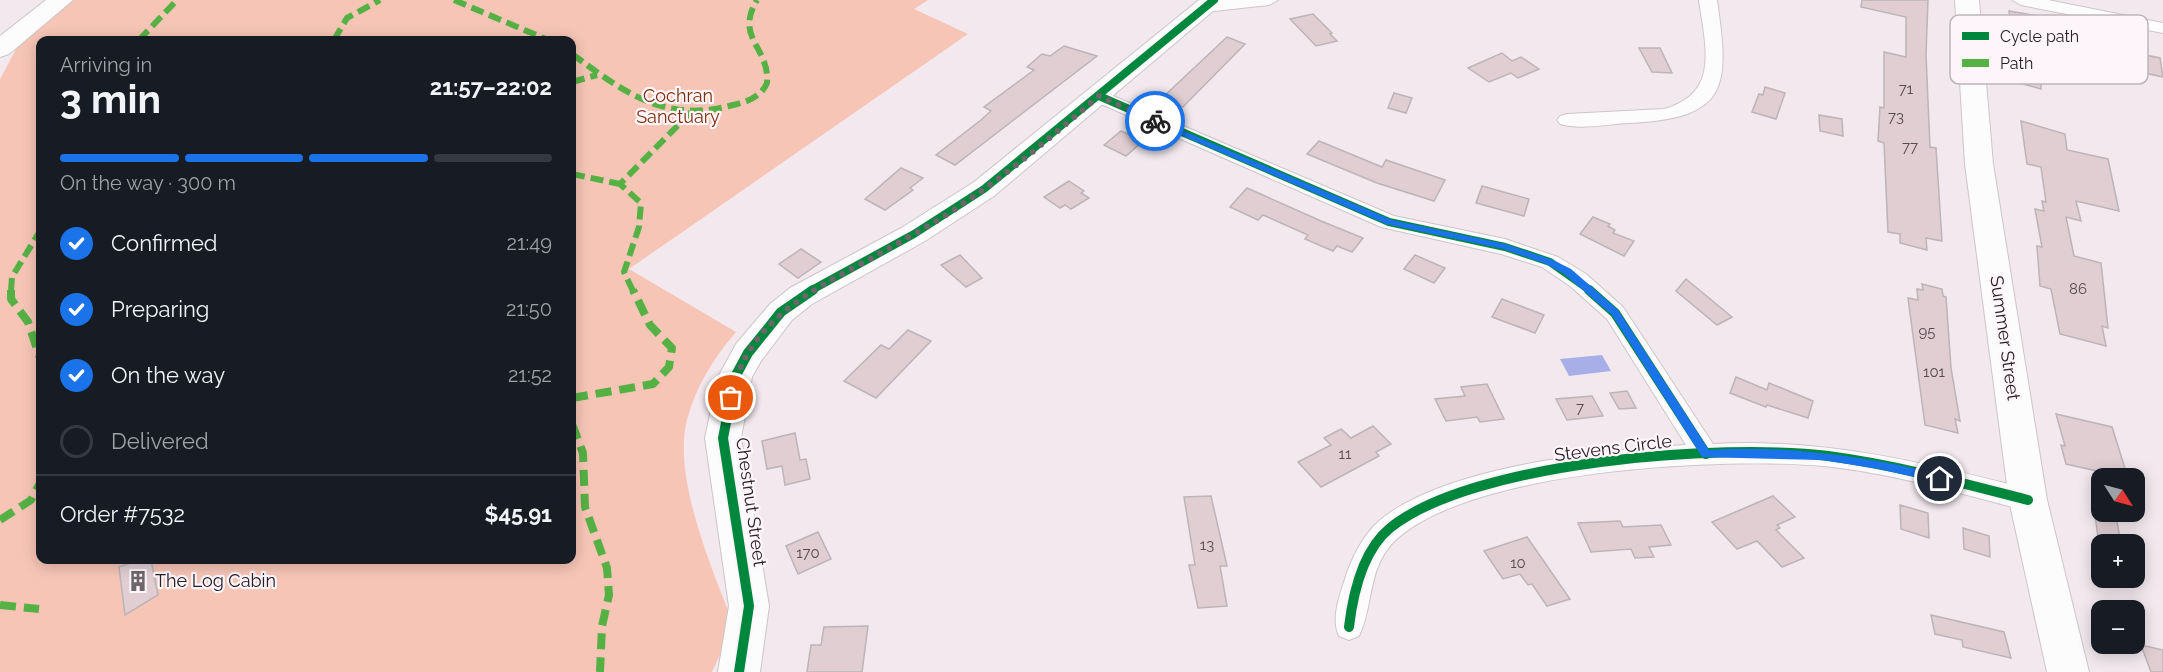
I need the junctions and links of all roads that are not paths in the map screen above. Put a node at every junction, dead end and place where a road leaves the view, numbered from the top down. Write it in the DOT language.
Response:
graph roads {
  1 [pos="61,0"];
  2 [pos="1269,0"];
  3 [pos="1707,0"];
  4 [pos="1967,0"];
  5 [pos="2021,0"];
  6 [pos="1210,4"];
  7 [pos="1968,15"];
  8 [pos="2097,15"];
  9 [pos="2148,25"];
  10 [pos="2163,28"];
  11 [pos="0,49"];
  12 [pos="1973,84"];
  13 [pos="1099,96"];
  14 [pos="1568,120"];
  15 [pos="1706,454"];
  16 [pos="2028,500"];
  17 [pos="1349,627"];
  18 [pos="738,672"];
  19 [pos="2068,672"];
  1 -- 11 [label="street"];
  2 -- 6 [label="street"];
  3 -- 14 [label="street"];
  4 -- 7 [label="street, Summer Street"];
  5 -- 8 [label="street"];
  6 -- 13 [label="street, Chestnut Street"];
  9 -- 10 [label="street"];
  12 -- 16 [label="street, Summer Street"];
  13 -- 15 [label="street"];
  13 -- 18 [label="street, Chestnut Street"];
  15 -- 16 [label="street, Stevens Circle"];
  15 -- 17 [label="street, Stevens Circle"];
  16 -- 19 [label="street, Summer Street"];
}
